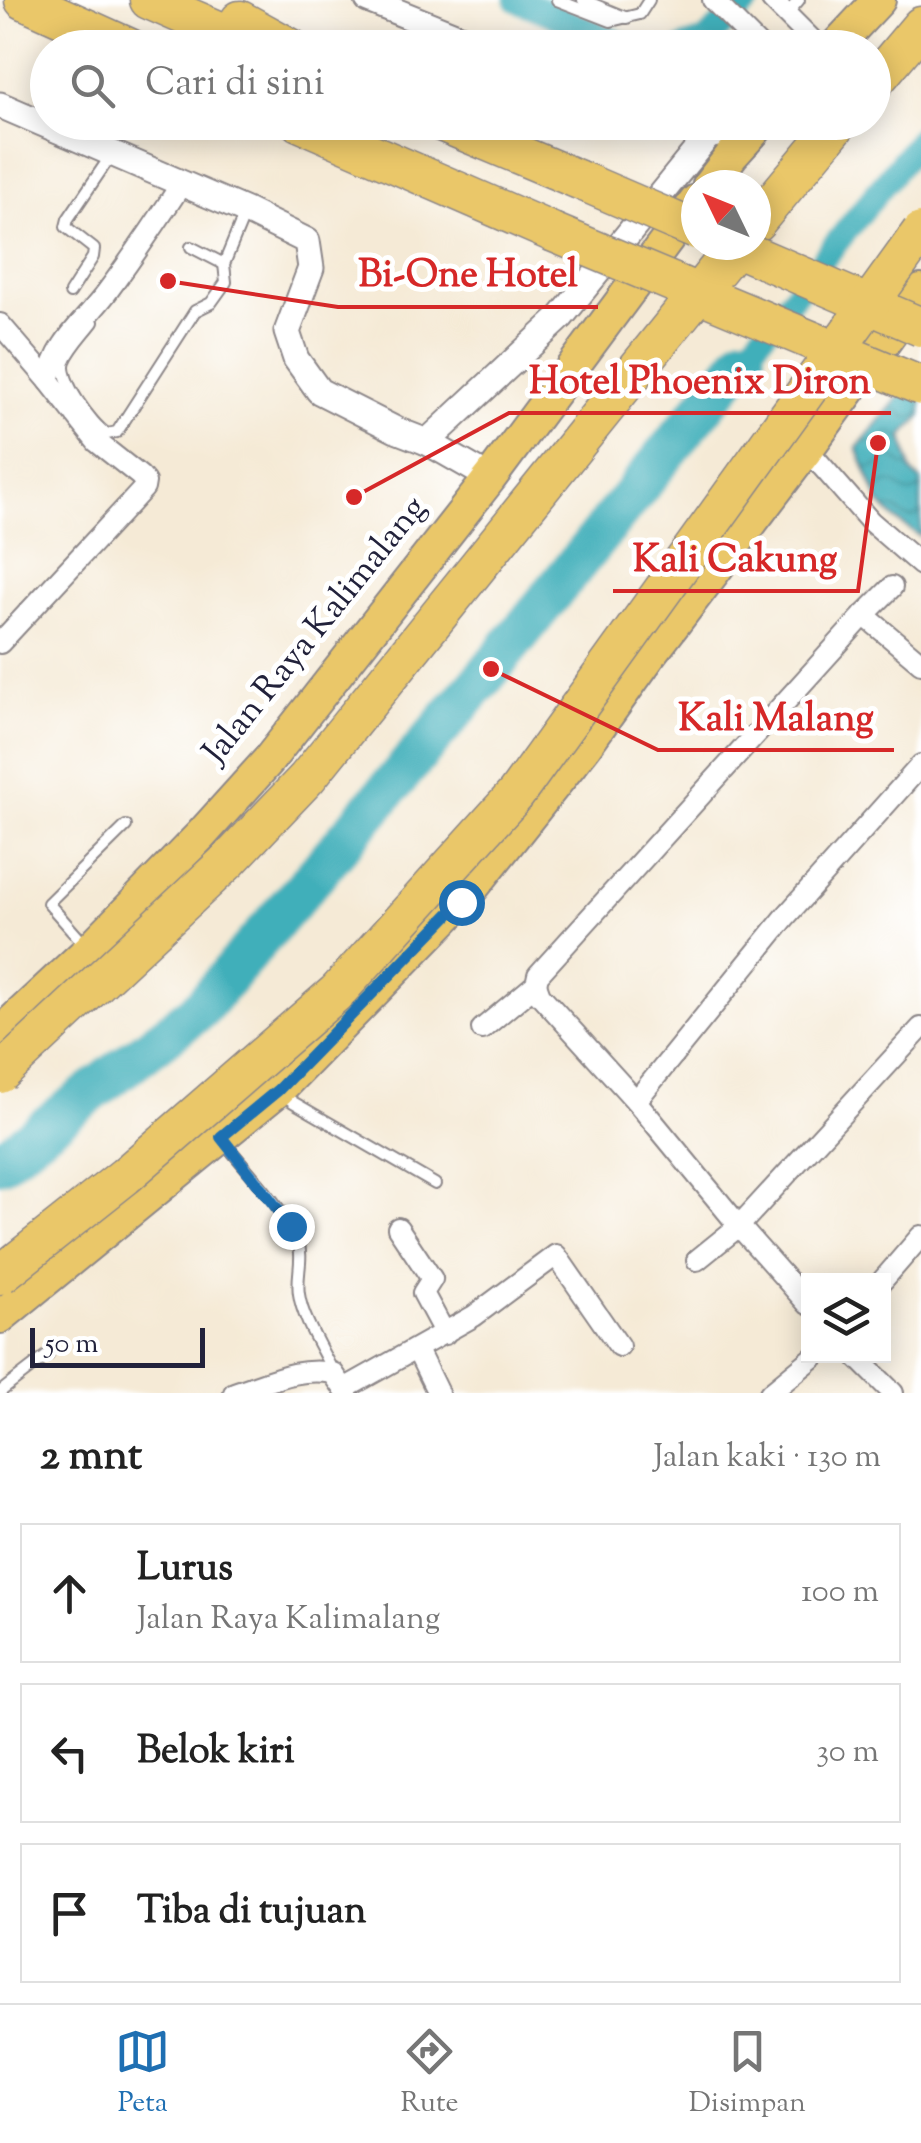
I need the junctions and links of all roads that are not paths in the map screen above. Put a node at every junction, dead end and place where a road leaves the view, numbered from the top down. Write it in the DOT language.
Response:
graph roads {
  1 [pos="24,0"];
  2 [pos="149,0"];
  3 [pos="202,0"];
  4 [pos="368,0"];
  5 [pos="557,0"];
  6 [pos="583,0"];
  7 [pos="649,0"];
  8 [pos="713,0"];
  9 [pos="879,0"];
  10 [pos="788,5"];
  11 [pos="628,18"];
  12 [pos="921,26"];
  13 [pos="90,30"];
  14 [pos="218,30"];
  15 [pos="258,30"];
  16 [pos="442,30"];
  17 [pos="744,30"];
  18 [pos="807,30"];
  19 [pos="851,30"];
  20 [pos="891,62"];
  21 [pos="0,105"];
  22 [pos="30,118"];
  23 [pos="80,140"];
  24 [pos="340,140"];
  25 [pos="484,140"];
  26 [pos="705,140"];
  27 [pos="746,140"];
  28 [pos="825,140"];
  29 [pos="112,154"];
  30 [pos="720,170"];
  31 [pos="186,185"];
  32 [pos="771,204"];
  33 [pos="246,212"];
  34 [pos="681,222"];
  35 [pos="681,224"];
  36 [pos="921,232"];
  37 [pos="191,247"];
  38 [pos="722,260"];
  39 [pos="768,260"];
  40 [pos="224,264"];
  41 [pos="921,291"];
  42 [pos="70,292"];
  43 [pos="0,324"];
  44 [pos="921,327"];
  45 [pos="49,382"];
  46 [pos="921,386"];
  47 [pos="426,442"];
  48 [pos="808,449"];
  49 [pos="490,478"];
  50 [pos="921,565"];
  51 [pos="892,588"];
  52 [pos="864,615"];
  53 [pos="0,644"];
  54 [pos="921,664"];
  55 [pos="921,765"];
  56 [pos="126,826"];
  57 [pos="89,950"];
  58 [pos="536,984"];
  59 [pos="921,1028"];
  60 [pos="482,1030"];
  61 [pos="0,1033"];
  62 [pos="0,1074"];
  63 [pos="278,1090"];
  64 [pos="636,1101"];
  65 [pos="221,1137"];
  66 [pos="436,1184"];
  67 [pos="739,1226"];
  68 [pos="398,1228"];
  69 [pos="921,1236"];
  70 [pos="697,1260"];
  71 [pos="889,1273"];
  72 [pos="0,1275"];
  73 [pos="801,1296"];
  74 [pos="0,1318"];
  75 [pos="444,1334"];
  76 [pos="619,1346"];
  77 [pos="416,1350"];
  78 [pos="48,1355"];
  79 [pos="806,1363"];
  80 [pos="863,1363"];
  81 [pos="336,1381"];
  82 [pos="0,1392"];
  83 [pos="234,1393"];
  84 [pos="438,1393"];
  85 [pos="770,1393"];
  86 [pos="893,1393"];
  1 -- 13 [label="highway"];
  2 -- 14 [label="highway"];
  3 -- 15 [label="highway"];
  4 -- 16 [label="street"];
  5 -- 11 [label="lane"];
  6 -- 11 [label="lane"];
  7 -- 11 [label="lane"];
  8 -- 17 [label="street"];
  9 -- 19 [label="main road"];
  10 -- 18 [label="street"];
  12 -- 20 [label="highway"];
  21 -- 22 [label="street"];
  23 -- 29 [label="street"];
  24 -- 46 [label="highway, bridge"];
  25 -- 35 [label="highway, bridge"];
  26 -- 47 [label="street"];
  27 -- 30 [label="main road"];
  28 -- 32 [label="highway"];
  29 -- 31 [label="street"];
  29 -- 42 [label="lane"];
  31 -- 33 [label="street"];
  31 -- 40 [label="lane"];
  31 -- 45 [label="street"];
  33 -- 40 [label="lane"];
  33 -- 47 [label="street"];
  34 -- 49 [label="main road, Jalan Raya Kalimalang"];
  36 -- 72 [label="highway, bridge"];
  37 -- 40 [label="lane"];
  38 -- 62 [label="highway, bridge"];
  39 -- 44 [label="highway, bridge"];
  41 -- 48 [label="main road"];
  43 -- 45 [label="street"];
  45 -- 53 [label="street"];
  47 -- 49 [label="street"];
  48 -- 50 [label="street"];
  48 -- 63 [label="main road"];
  49 -- 57 [label="main road, Jalan Raya Kalimalang"];
  51 -- 52 [label="street"];
  52 -- 54 [label="street"];
  52 -- 58 [label="street"];
  55 -- 64 [label="street"];
  56 -- 57 [label="lane"];
  57 -- 61 [label="main road, Jalan Raya Kalimalang"];
  58 -- 60 [label="street"];
  58 -- 64 [label="street"];
  59 -- 67 [label="street"];
  63 -- 65 [label="main road"];
  63 -- 66 [label="lane"];
  64 -- 67 [label="street"];
  65 -- 74 [label="main road"];
  65 -- 81 [label="lane"];
  67 -- 70 [label="street"];
  67 -- 73 [label="street"];
  68 -- 75 [label="street"];
  69 -- 71 [label="street"];
  75 -- 76 [label="street"];
  75 -- 77 [label="street"];
  77 -- 81 [label="street"];
  77 -- 84 [label="street"];
  78 -- 82 [label="lane"];
  79 -- 85 [label="street"];
  80 -- 86 [label="street"];
  81 -- 83 [label="street"];
}
